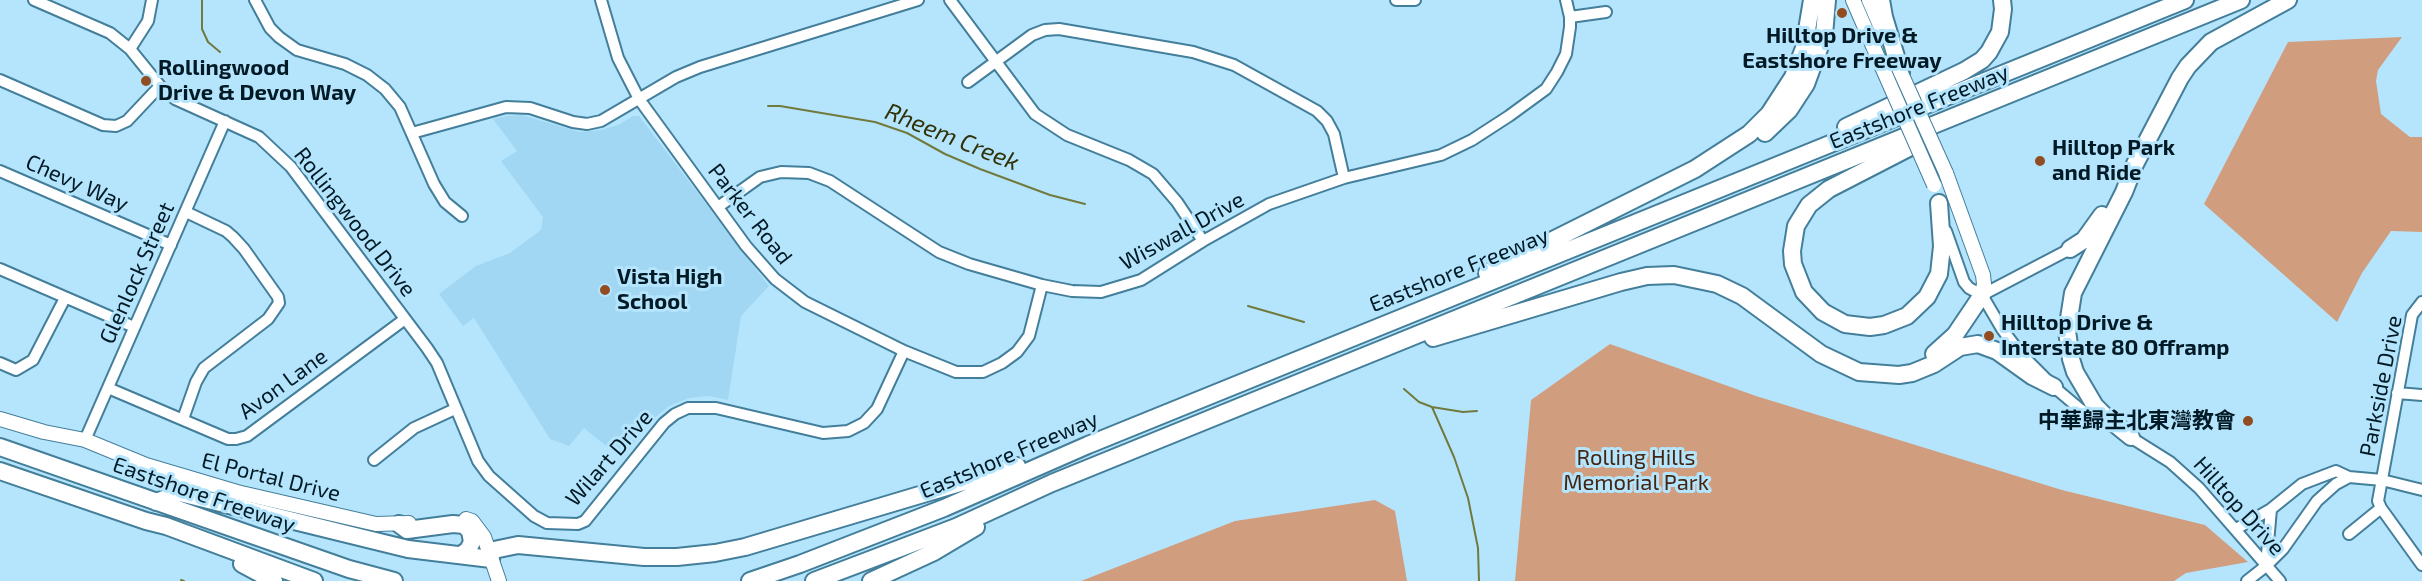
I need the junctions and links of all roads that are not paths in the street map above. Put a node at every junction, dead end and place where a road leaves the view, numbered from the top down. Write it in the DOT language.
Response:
graph roads {
  1 [pos="34,0"];
  2 [pos="152,0"];
  3 [pos="255,0"];
  4 [pos="601,0"];
  5 [pos="918,0"];
  6 [pos="950,0"];
  7 [pos="1396,0"];
  8 [pos="1415,0"];
  9 [pos="1566,0"];
  10 [pos="1812,0"];
  11 [pos="1827,0"];
  12 [pos="1853,0"];
  13 [pos="1869,0"];
  14 [pos="1881,0"];
  15 [pos="2002,0"];
  16 [pos="2185,0"];
  17 [pos="2241,0"];
  18 [pos="2288,0"];
  19 [pos="1606,12"];
  20 [pos="1570,17"];
  21 [pos="130,49"];
  22 [pos="995,62"];
  23 [pos="1901,73"];
  24 [pos="0,80"];
  25 [pos="968,82"];
  26 [pos="160,86"];
  27 [pos="2010,94"];
  28 [pos="639,99"];
  29 [pos="225,121"];
  30 [pos="412,133"];
  31 [pos="2135,164"];
  32 [pos="1695,169"];
  33 [pos="0,171"];
  34 [pos="1344,178"];
  35 [pos="1724,188"];
  36 [pos="1939,203"];
  37 [pos="718,207"];
  38 [pos="186,212"];
  39 [pos="462,216"];
  40 [pos="1203,241"];
  41 [pos="171,245"];
  42 [pos="2070,249"];
  43 [pos="0,269"];
  44 [pos="1042,285"];
  45 [pos="1982,295"];
  46 [pos="65,298"];
  47 [pos="2422,302"];
  48 [pos="1429,307"];
  49 [pos="405,319"];
  50 [pos="134,327"];
  51 [pos="904,351"];
  52 [pos="1366,356"];
  53 [pos="0,363"];
  54 [pos="1881,374"];
  55 [pos="2054,387"];
  56 [pos="108,388"];
  57 [pos="2397,393"];
  58 [pos="2422,395"];
  59 [pos="455,409"];
  60 [pos="0,419"];
  61 [pos="183,420"];
  62 [pos="2130,436"];
  63 [pos="85,440"];
  64 [pos="1088,445"];
  65 [pos="0,447"];
  66 [pos="374,459"];
  67 [pos="0,471"];
  68 [pos="489,476"];
  69 [pos="2349,477"];
  70 [pos="2382,480"];
  71 [pos="1052,483"];
  72 [pos="2422,490"];
  73 [pos="156,502"];
  74 [pos="2381,508"];
  75 [pos="2271,509"];
  76 [pos="399,524"];
  77 [pos="166,526"];
  78 [pos="2236,529"];
  79 [pos="2349,534"];
  80 [pos="461,555"];
  81 [pos="490,555"];
  82 [pos="2422,565"];
  83 [pos="2266,566"];
  84 [pos="274,581"];
  85 [pos="314,581"];
  86 [pos="394,581"];
  87 [pos="499,581"];
  88 [pos="750,581"];
  89 [pos="814,581"];
  90 [pos="871,581"];
  91 [pos="2247,581"];
  92 [pos="2280,581"];
  1 -- 21 [label="street, Rollingwood Drive"];
  2 -- 21 [label="street"];
  3 -- 30 [label="street"];
  4 -- 28 [label="street, Parker Road"];
  5 -- 28 [label="street"];
  6 -- 22 [label="street"];
  7 -- 8 [label="street"];
  9 -- 20 [label="street, Wiswall Drive"];
  10 -- 32 [label="highway"];
  11 -- 32 [label="highway"];
  12 -- 36 [label="main road, Hilltop Drive, bridge"];
  13 -- 23 [label="main road, Hilltop Drive"];
  14 -- 23 [label="highway"];
  15 -- 35 [label="highway"];
  16 -- 35 [label="highway, Eastshore Freeway"];
  17 -- 27 [label="highway, Eastshore Freeway"];
  18 -- 31 [label="highway"];
  19 -- 20 [label="street"];
  20 -- 34 [label="street, Wiswall Drive"];
  21 -- 26 [label="street, Rollingwood Drive"];
  22 -- 25 [label="street"];
  22 -- 34 [label="street"];
  22 -- 40 [label="street"];
  23 -- 45 [label="main road, Hilltop Drive, bridge"];
  24 -- 26 [label="street"];
  26 -- 29 [label="street, Rollingwood Drive"];
  27 -- 36 [label="highway"];
  27 -- 52 [label="highway, Eastshore Freeway"];
  28 -- 30 [label="street"];
  28 -- 37 [label="street, Parker Road"];
  29 -- 38 [label="street, Glenlock Street"];
  29 -- 49 [label="street, Rollingwood Drive"];
  30 -- 39 [label="street"];
  31 -- 42 [label="highway"];
  31 -- 62 [label="highway"];
  32 -- 48 [label="highway"];
  33 -- 41 [label="street, Chevy Way"];
  34 -- 40 [label="street, Wiswall Drive"];
  35 -- 48 [label="highway, Eastshore Freeway"];
  36 -- 45 [label="street, Hilltop Drive"];
  37 -- 44 [label="street, Wiswall Drive"];
  37 -- 51 [label="street, Parker Road"];
  38 -- 41 [label="street, Glenlock Street"];
  38 -- 61 [label="street"];
  40 -- 44 [label="street, Wiswall Drive"];
  41 -- 50 [label="street, Glenlock Street"];
  42 -- 45 [label="street"];
  43 -- 46 [label="street"];
  44 -- 51 [label="street, Parker Road"];
  45 -- 54 [label="highway"];
  45 -- 55 [label="street, Hilltop Drive"];
  46 -- 50 [label="street"];
  46 -- 53 [label="street"];
  47 -- 57 [label="street, Parkside Drive"];
  48 -- 64 [label="highway, Eastshore Freeway"];
  49 -- 59 [label="street, Rollingwood Drive"];
  49 -- 61 [label="street, Avon Lane"];
  50 -- 56 [label="street, Glenlock Street"];
  51 -- 68 [label="street, Wilart Drive"];
  52 -- 54 [label="highway"];
  52 -- 71 [label="highway, Eastshore Freeway"];
  54 -- 55 [label="highway"];
  55 -- 62 [label="street, Hilltop Drive"];
  56 -- 61 [label="street, Avon Lane"];
  56 -- 63 [label="street, Glenlock Street"];
  57 -- 58 [label="street"];
  57 -- 70 [label="street, Parkside Drive"];
  59 -- 66 [label="street"];
  59 -- 68 [label="street, Rollingwood Drive"];
  60 -- 63 [label="main road, El Portal Drive"];
  62 -- 78 [label="street, Hilltop Drive"];
  63 -- 76 [label="main road, El Portal Drive"];
  64 -- 81 [label="highway"];
  64 -- 88 [label="highway, Eastshore Freeway"];
  65 -- 73 [label="highway, Eastshore Freeway"];
  67 -- 77 [label="highway, Eastshore Freeway"];
  69 -- 70 [label="street"];
  69 -- 75 [label="street"];
  69 -- 83 [label="street"];
  70 -- 72 [label="street"];
  70 -- 74 [label="street, Parkside Drive"];
  71 -- 89 [label="highway, Eastshore Freeway"];
  71 -- 90 [label="highway"];
  73 -- 80 [label="highway"];
  73 -- 86 [label="highway, Eastshore Freeway"];
  74 -- 79 [label="street"];
  74 -- 82 [label="street"];
  75 -- 78 [label="street"];
  75 -- 83 [label="street"];
  76 -- 80 [label="highway"];
  76 -- 81 [label="main road, El Portal Drive"];
  77 -- 84 [label="highway"];
  77 -- 85 [label="highway, Eastshore Freeway"];
  78 -- 83 [label="street, Hilltop Drive"];
  80 -- 81 [label="highway"];
  81 -- 87 [label="main road, El Portal Drive"];
  83 -- 91 [label="street"];
  83 -- 92 [label="street, Hilltop Drive"];
}
